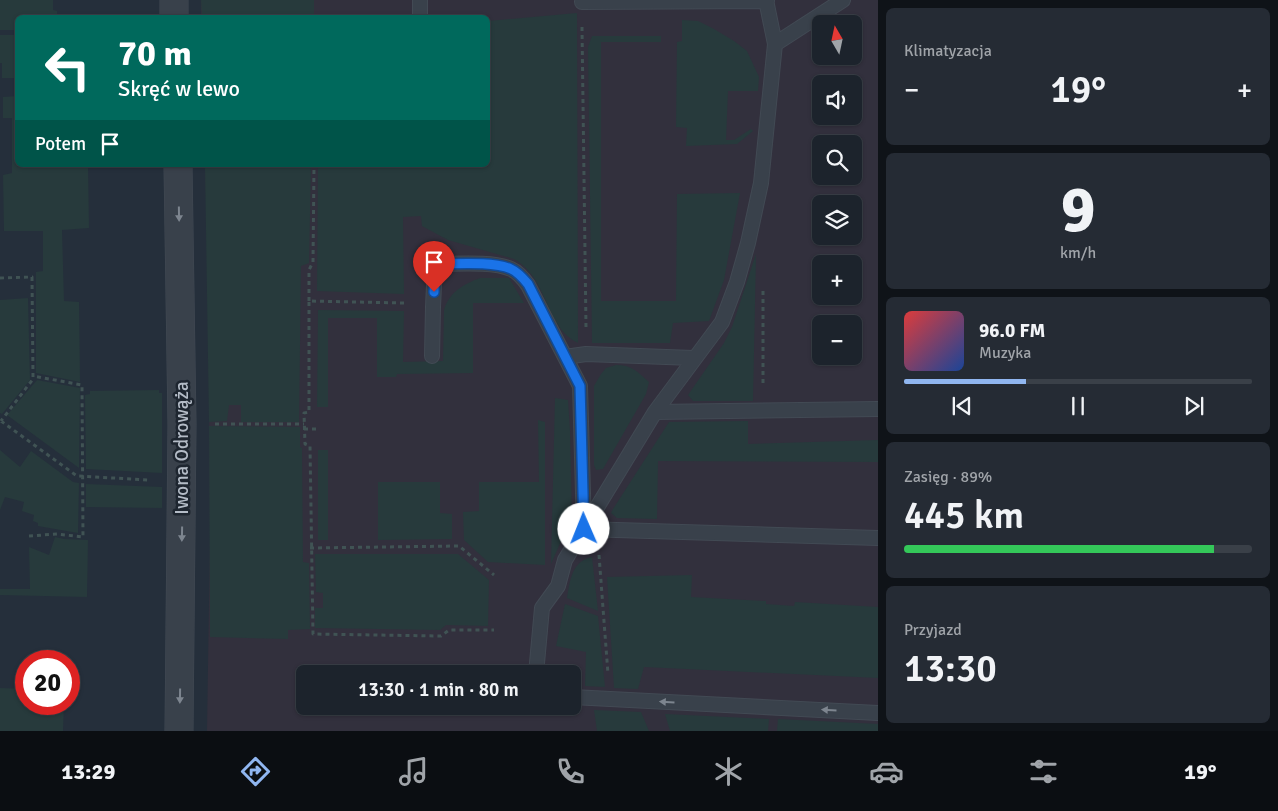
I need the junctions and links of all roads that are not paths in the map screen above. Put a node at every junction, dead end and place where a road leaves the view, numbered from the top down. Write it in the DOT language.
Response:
graph roads {
  1 [pos="174,0"];
  2 [pos="420,0"];
  3 [pos="843,0"];
  4 [pos="766,1"];
  5 [pos="582,2"];
  6 [pos="174,15"];
  7 [pos="420,15"];
  8 [pos="775,44"];
  9 [pos="178,167"];
  10 [pos="432,356"];
  11 [pos="565,357"];
  12 [pos="693,358"];
  13 [pos="878,409"];
  14 [pos="655,412"];
  15 [pos="590,530"];
  16 [pos="878,538"];
  17 [pos="537,665"];
  18 [pos="581,697"];
  19 [pos="878,713"];
  20 [pos="180,731"];
  1 -- 6 [label="street"];
  2 -- 7 [label="lane"];
  3 -- 8 [label="lane"];
  4 -- 5 [label="lane"];
  4 -- 8 [label="lane"];
  8 -- 12 [label="lane"];
  9 -- 20 [label="street, Iwona Odrowąża, one-way"];
  10 -- 11 [label="lane"];
  11 -- 12 [label="lane"];
  11 -- 15 [label="lane"];
  12 -- 14 [label="lane"];
  13 -- 14 [label="lane"];
  14 -- 15 [label="lane"];
  15 -- 16 [label="lane"];
  15 -- 17 [label="lane"];
  19 -- 18 [label="lane, one-way"];
}
